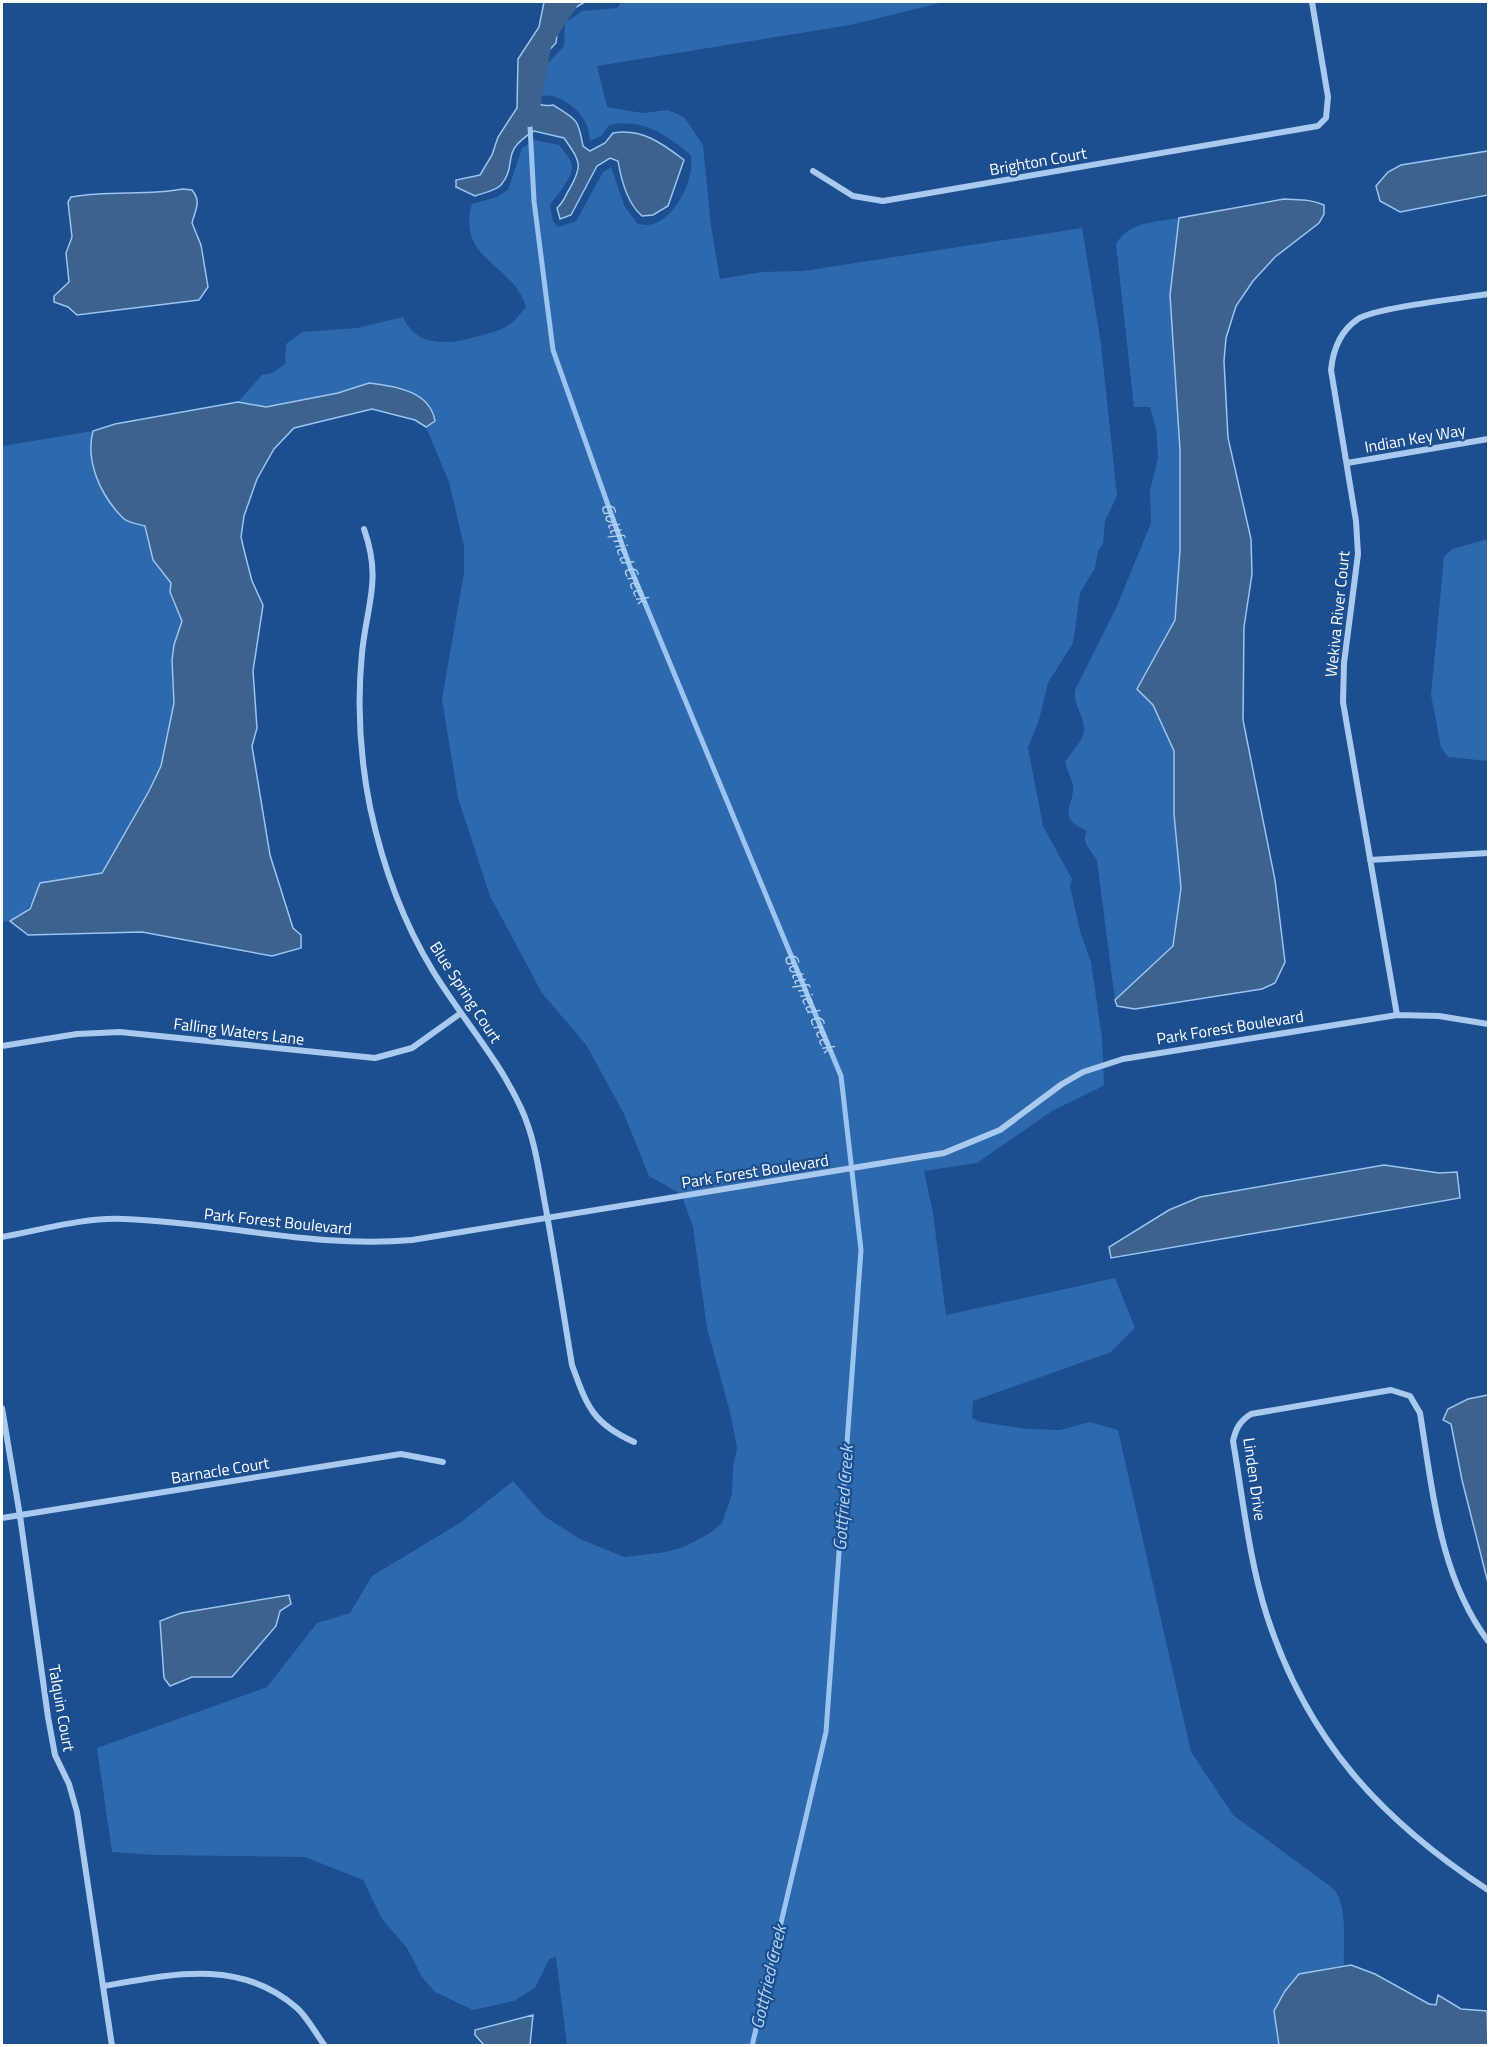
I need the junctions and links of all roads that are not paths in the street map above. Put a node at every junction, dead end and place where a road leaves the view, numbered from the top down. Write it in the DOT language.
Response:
graph roads {
  1 [pos="1312,2"];
  2 [pos="813,171"];
  3 [pos="1488,294"];
  4 [pos="1488,439"];
  5 [pos="1347,463"];
  6 [pos="364,529"];
  7 [pos="1488,853"];
  8 [pos="1370,860"];
  9 [pos="461,1013"];
  10 [pos="1397,1015"];
  11 [pos="1488,1024"];
  12 [pos="2,1046"];
  13 [pos="547,1218"];
  14 [pos="2,1237"];
  15 [pos="2,1408"];
  16 [pos="634,1442"];
  17 [pos="443,1462"];
  18 [pos="20,1516"];
  19 [pos="2,1518"];
  20 [pos="1488,1641"];
  21 [pos="1488,1890"];
  22 [pos="104,1986"];
  23 [pos="112,2046"];
  24 [pos="325,2046"];
  1 -- 2 [label="street, Brighton Court"];
  3 -- 5 [label="street, Wekiva River Court"];
  4 -- 5 [label="street, Indian Key Way"];
  5 -- 8 [label="street, Wekiva River Court"];
  6 -- 9 [label="street, Blue Spring Court"];
  7 -- 8 [label="street"];
  8 -- 10 [label="street, Wekiva River Court"];
  9 -- 12 [label="street, Falling Waters Lane"];
  9 -- 13 [label="street, Blue Spring Court"];
  10 -- 11 [label="street, Park Forest Boulevard"];
  10 -- 13 [label="street, Park Forest Boulevard"];
  13 -- 14 [label="street, Park Forest Boulevard"];
  13 -- 16 [label="street, Blue Spring Court"];
  15 -- 18 [label="street, Talquin Court"];
  17 -- 18 [label="street, Barnacle Court"];
  18 -- 19 [label="street, Barnacle Court"];
  18 -- 22 [label="street, Talquin Court"];
  20 -- 21 [label="street, Linden Drive"];
  22 -- 23 [label="street, Talquin Court"];
  22 -- 24 [label="street"];
}
